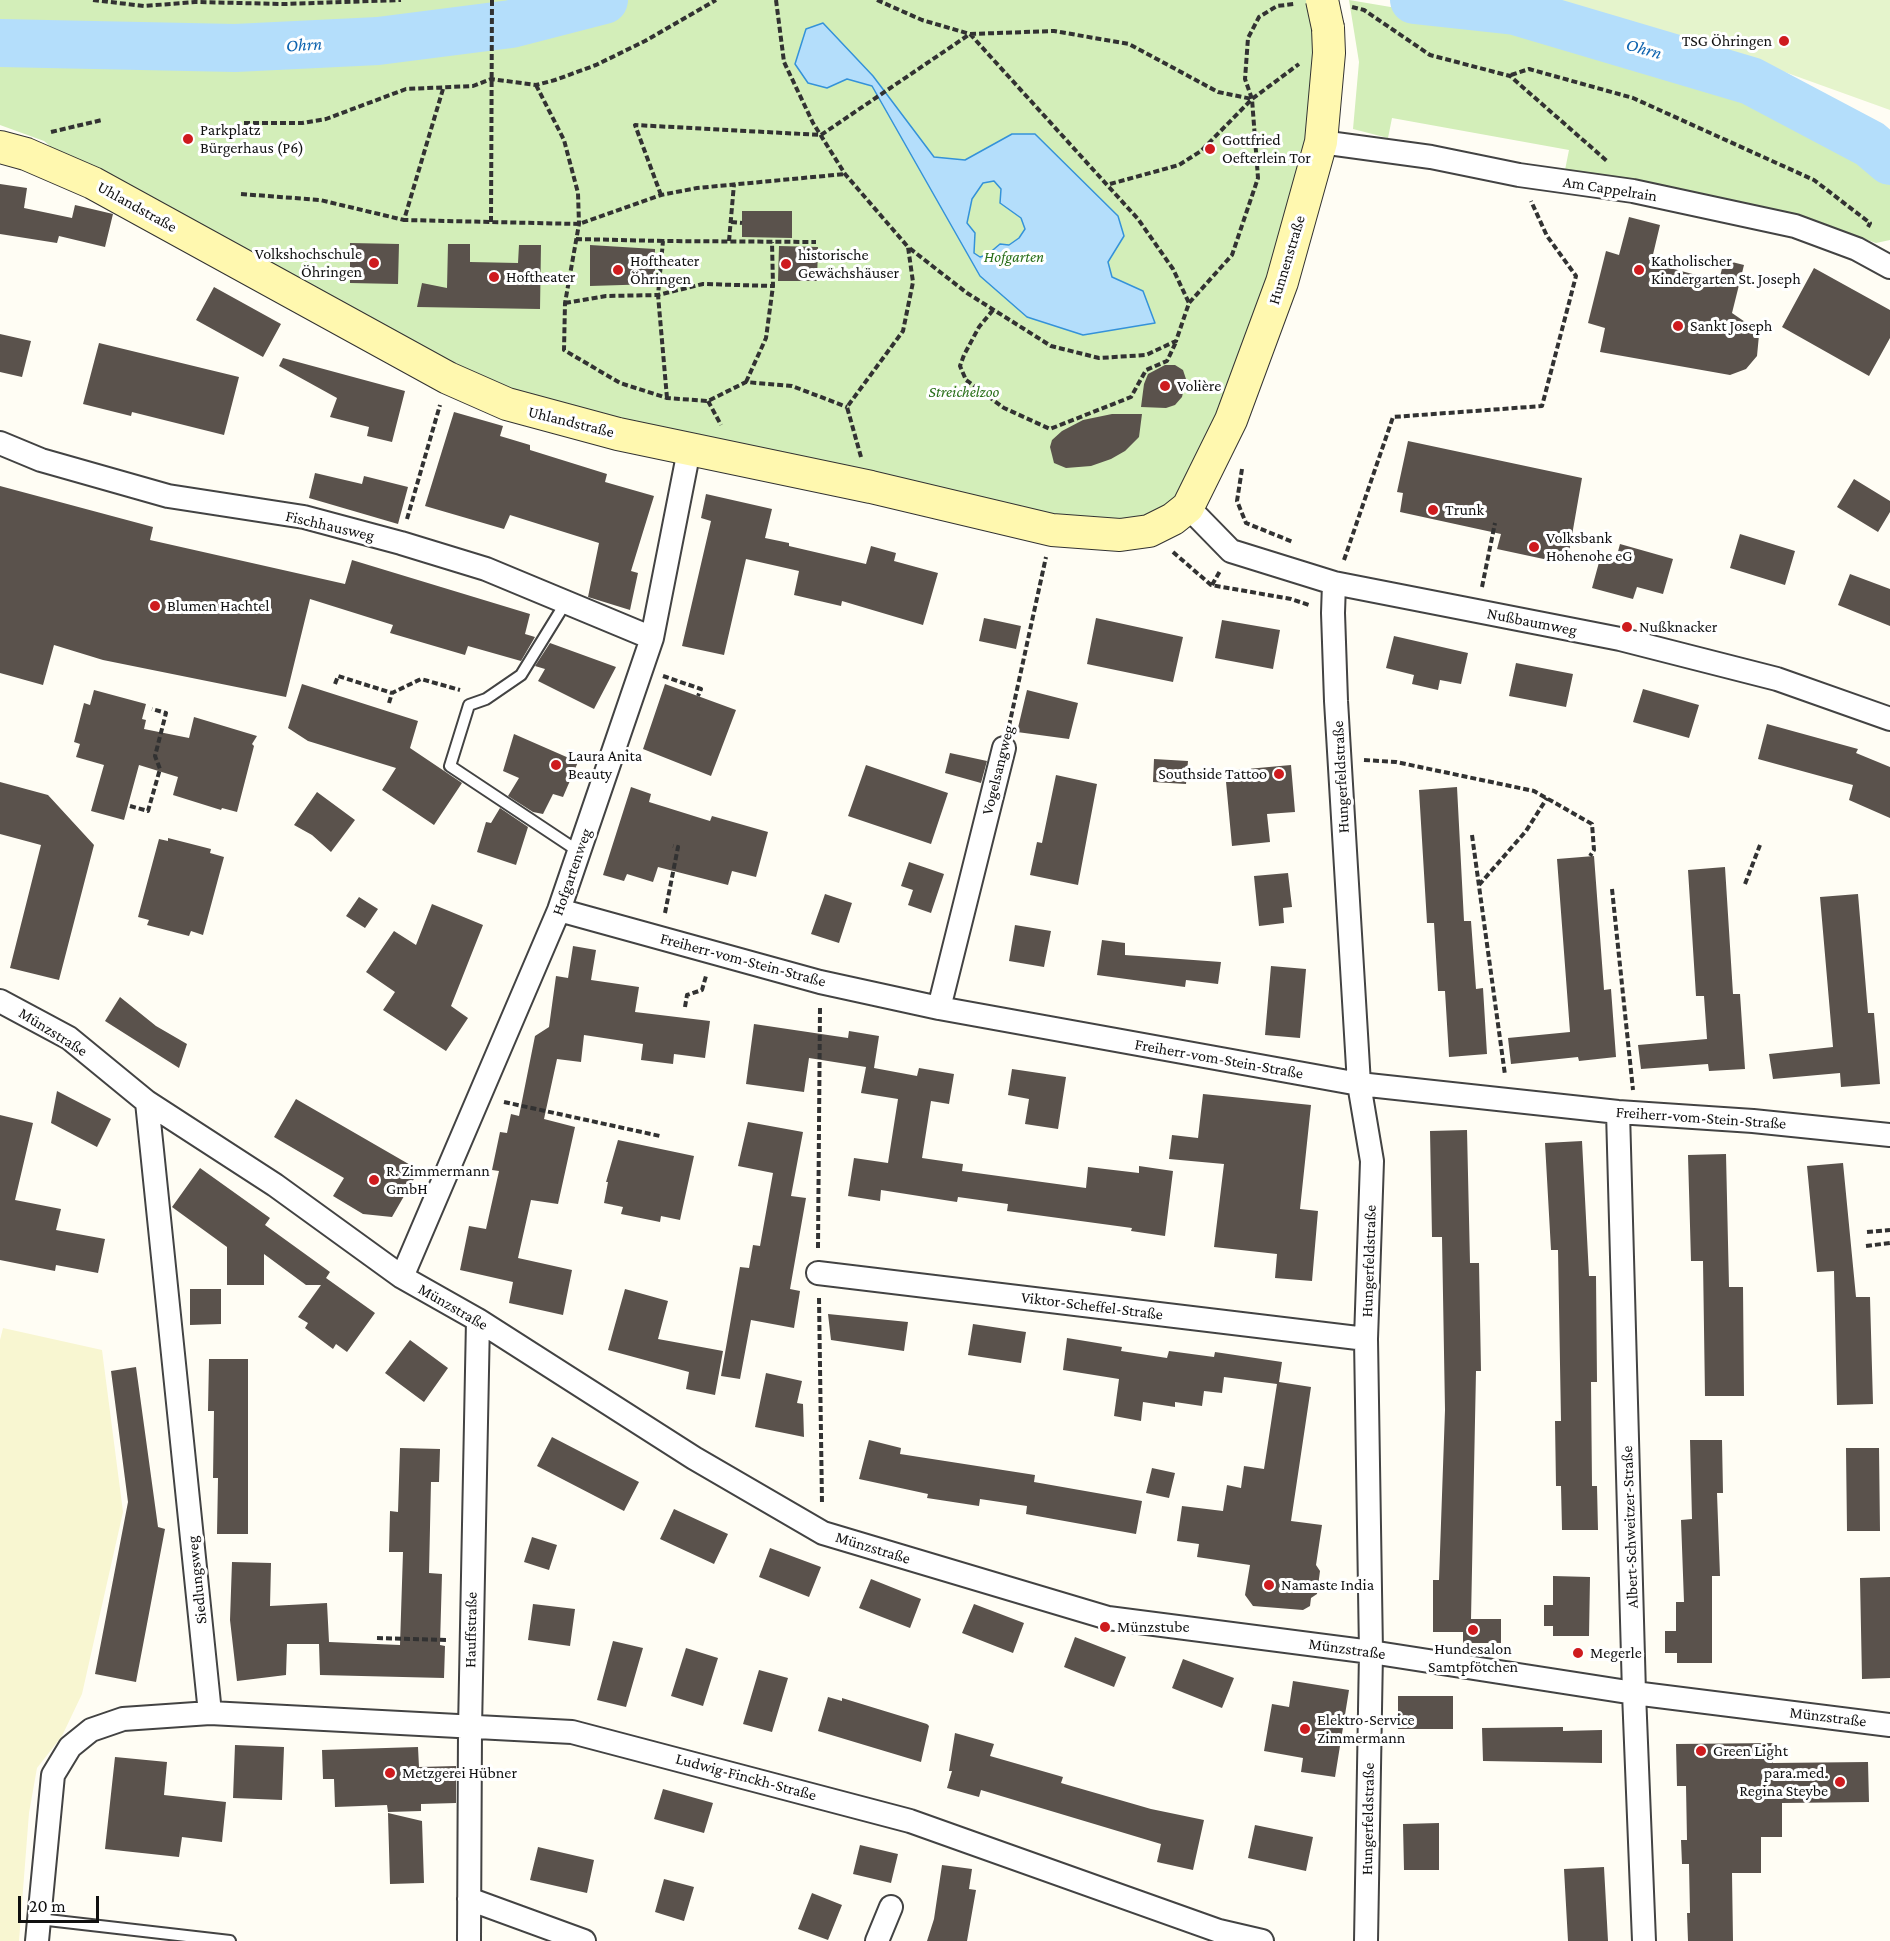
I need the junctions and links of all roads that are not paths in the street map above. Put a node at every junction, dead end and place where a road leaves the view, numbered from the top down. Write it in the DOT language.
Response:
graph roads {
  1 [pos="1325,9"];
  2 [pos="1321,142"];
  3 [pos="13,150"];
  4 [pos="1890,267"];
  5 [pos="0,443"];
  6 [pos="689,450"];
  7 [pos="1188,507"];
  8 [pos="1334,583"];
  9 [pos="566,602"];
  10 [pos="652,638"];
  11 [pos="1890,719"];
  12 [pos="1004,748"];
  13 [pos="578,851"];
  14 [pos="560,910"];
  15 [pos="0,1001"];
  16 [pos="939,1008"];
  17 [pos="1359,1084"];
  18 [pos="147,1102"];
  19 [pos="1618,1112"];
  20 [pos="1890,1135"];
  21 [pos="818,1273"];
  22 [pos="402,1277"];
  23 [pos="478,1320"];
  24 [pos="1366,1339"];
  25 [pos="1371,1652"];
  26 [pos="1634,1693"];
  27 [pos="210,1713"];
  28 [pos="1890,1725"];
  29 [pos="470,1729"];
  30 [pos="469,1899"];
  31 [pos="891,1907"];
  32 [pos="38,1930"];
  33 [pos="230,1941"];
  34 [pos="469,1941"];
  35 [pos="584,1941"];
  36 [pos="877,1941"];
  37 [pos="1262,1941"];
  38 [pos="1366,1941"];
  39 [pos="1644,1941"];
  1 -- 2 [label="main road, Hunnenstraße"];
  2 -- 4 [label="street, Am Cappelrain"];
  2 -- 7 [label="main road, Hunnenstraße"];
  3 -- 6 [label="main road, Uhlandstraße"];
  5 -- 9 [label="street, Fischhausweg"];
  6 -- 7 [label="main road, Uhlandstraße"];
  6 -- 10 [label="street, Hofgartenweg"];
  7 -- 8 [label="street, Nußbaumweg"];
  8 -- 11 [label="street, Nußbaumweg"];
  8 -- 17 [label="street, Hungerfeldstraße"];
  9 -- 10 [label="street, Fischhausweg"];
  9 -- 13 [label="lane"];
  10 -- 13 [label="street, Hofgartenweg"];
  12 -- 16 [label="street, Vogelsangweg"];
  13 -- 14 [label="street, Hofgartenweg"];
  14 -- 16 [label="street, Freiherr-vom-Stein-Straße"];
  14 -- 22 [label="street, Hofgartenweg"];
  15 -- 18 [label="street, Münzstraße"];
  16 -- 17 [label="street, Freiherr-vom-Stein-Straße"];
  17 -- 19 [label="street, Freiherr-vom-Stein-Straße"];
  17 -- 24 [label="street, Hungerfeldstraße"];
  18 -- 22 [label="street, Münzstraße"];
  18 -- 27 [label="street, Siedlungsweg"];
  19 -- 20 [label="street, Freiherr-vom-Stein-Straße"];
  19 -- 26 [label="street, Albert-Schweitzer-Straße"];
  21 -- 24 [label="street, Viktor-Scheffel-Straße"];
  22 -- 23 [label="street, Münzstraße"];
  23 -- 25 [label="street, Münzstraße"];
  23 -- 29 [label="street, Hauffstraße"];
  24 -- 25 [label="street, Hungerfeldstraße"];
  25 -- 26 [label="street, Münzstraße"];
  25 -- 38 [label="street, Hungerfeldstraße"];
  26 -- 28 [label="street, Münzstraße"];
  26 -- 39 [label="street, Albert-Schweitzer-Straße"];
  27 -- 29 [label="street, Ludwig-Finckh-Straße"];
  27 -- 32 [label="street"];
  29 -- 30 [label="street, Hauffstraße"];
  29 -- 37 [label="street, Ludwig-Finckh-Straße"];
  30 -- 34 [label="street, Hauffstraße"];
  30 -- 35 [label="street"];
  31 -- 36 [label="street"];
  32 -- 33 [label="lane"];
}
